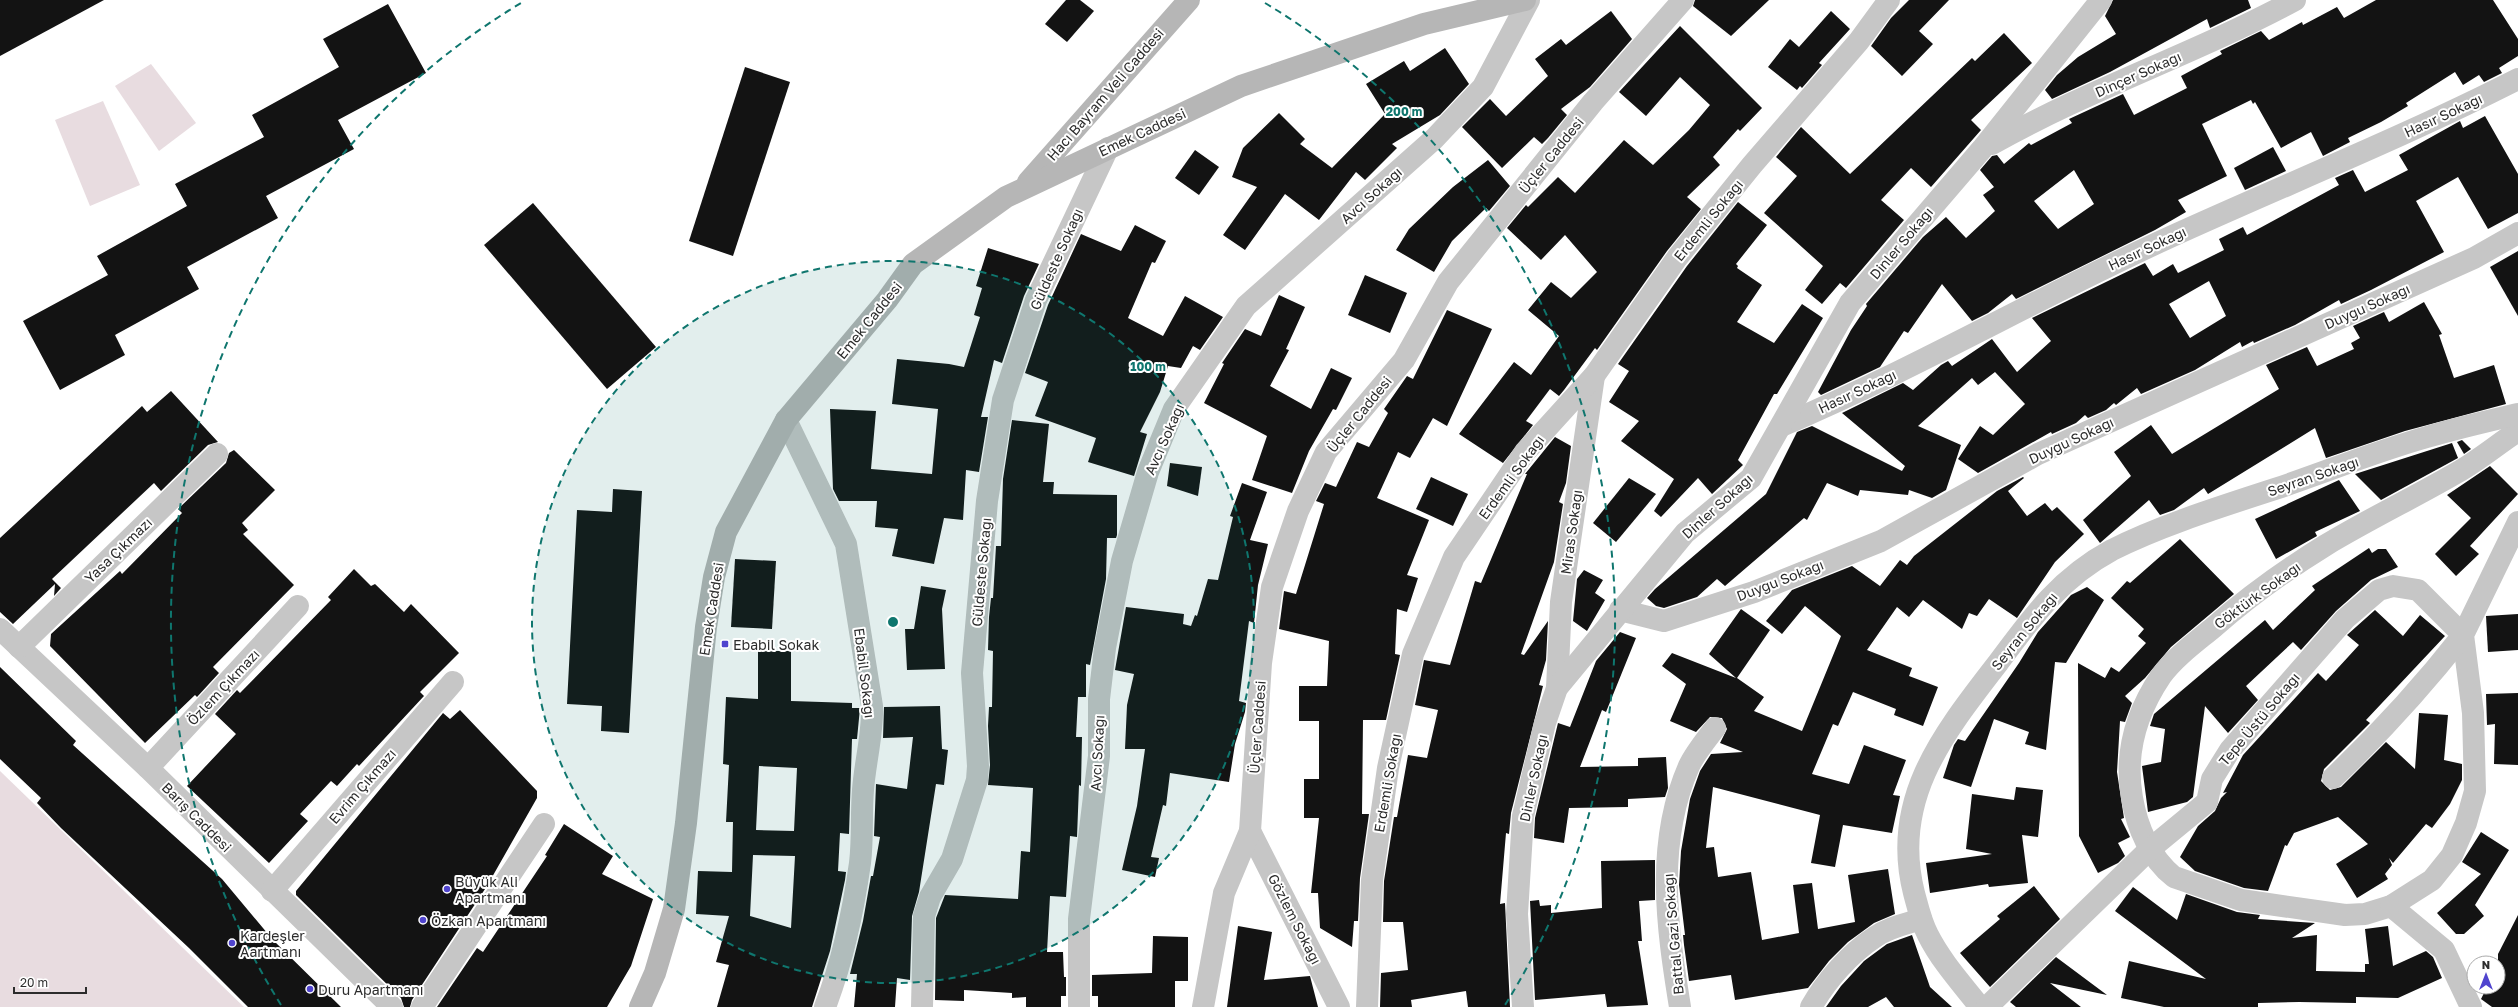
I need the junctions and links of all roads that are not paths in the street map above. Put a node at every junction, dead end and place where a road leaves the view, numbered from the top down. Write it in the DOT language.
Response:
graph roads {
  1 [pos="1189,0"];
  2 [pos="1525,0"];
  3 [pos="1529,0"];
  4 [pos="1683,0"];
  5 [pos="1889,0"];
  6 [pos="2100,0"];
  7 [pos="2295,0"];
  8 [pos="2518,79"];
  9 [pos="1108,148"];
  10 [pos="1982,149"];
  11 [pos="1022,189"];
  12 [pos="2518,233"];
  13 [pos="1594,376"];
  14 [pos="2518,414"];
  15 [pos="786,420"];
  16 [pos="1780,426"];
  17 [pos="2518,431"];
  18 [pos="216,454"];
  19 [pos="2518,522"];
  20 [pos="298,606"];
  21 [pos="1620,610"];
  22 [pos="0,629"];
  23 [pos="2463,635"];
  24 [pos="19,647"];
  25 [pos="453,682"];
  26 [pos="1557,688"];
  27 [pos="1714,728"];
  28 [pos="148,768"];
  29 [pos="2333,778"];
  30 [pos="544,824"];
  31 [pos="1250,831"];
  32 [pos="2150,849"];
  33 [pos="272,891"];
  34 [pos="2391,906"];
  35 [pos="1921,919"];
  36 [pos="392,1007"];
  37 [pos="422,1007"];
  38 [pos="640,1007"];
  39 [pos="825,1007"];
  40 [pos="922,1007"];
  41 [pos="1079,1007"];
  42 [pos="1203,1007"];
  43 [pos="1339,1007"];
  44 [pos="1367,1007"];
  45 [pos="1523,1007"];
  46 [pos="1680,1007"];
  47 [pos="1811,1007"];
  48 [pos="1980,1007"];
  49 [pos="1987,1007"];
  50 [pos="2471,1007"];
  1 -- 11 [label="street, Hacı Bayram Veli Caddesi"];
  2 -- 9 [label="street, Emek Caddesi"];
  3 -- 41 [label="street, Avcı Sokağı"];
  4 -- 31 [label="street, Üçler Caddesi"];
  5 -- 13 [label="street, Erdemli Sokağı"];
  6 -- 10 [label="street, Dinler Sokağı"];
  7 -- 10 [label="street, Dinçer Sokağı"];
  8 -- 16 [label="street, Hasır Sokağı"];
  9 -- 11 [label="street, Emek Caddesi"];
  9 -- 40 [label="street, Güldeste Sokağı"];
  10 -- 16 [label="street, Dinler Sokağı"];
  11 -- 15 [label="street, Emek Caddesi"];
  12 -- 21 [label="street, Duygu Sokağı"];
  13 -- 26 [label="street, Miras Sokağı"];
  13 -- 44 [label="street, Erdemli Sokağı"];
  14 -- 35 [label="street, Seyran Sokağı"];
  15 -- 38 [label="street, Emek Caddesi"];
  15 -- 39 [label="street, Ebabil Sokağı"];
  16 -- 21 [label="street, Dinler Sokağı"];
  17 -- 32 [label="street, Göktürk Sokağı"];
  18 -- 24 [label="street, Yasa Çıkmazı"];
  19 -- 23 [label="street"];
  20 -- 28 [label="street, Özlem Çıkmazı"];
  21 -- 26 [label="street, Dinler Sokağı"];
  22 -- 24 [label="street, Barış Caddesi"];
  23 -- 29 [label="street"];
  23 -- 32 [label="street, Tepe Üstü Sokağı"];
  23 -- 34 [label="street, Göktürk Sokağı"];
  24 -- 28 [label="street, Barış Caddesi"];
  25 -- 33 [label="street, Evrim Çıkmazı"];
  26 -- 45 [label="street, Dinler Sokağı"];
  27 -- 46 [label="street, Battal Gazi Sokağı"];
  28 -- 33 [label="street, Barış Caddesi"];
  30 -- 37 [label="street"];
  31 -- 42 [label="street, Üçler Caddesi"];
  31 -- 43 [label="street, Gözlem Sokağı"];
  32 -- 34 [label="street, Göktürk Sokağı"];
  32 -- 49 [label="street, Tepe Üstü Sokağı"];
  33 -- 36 [label="street, Barış Caddesi"];
  34 -- 50 [label="street"];
  35 -- 47 [label="street"];
  35 -- 48 [label="street, Seyran Sokağı"];
}
